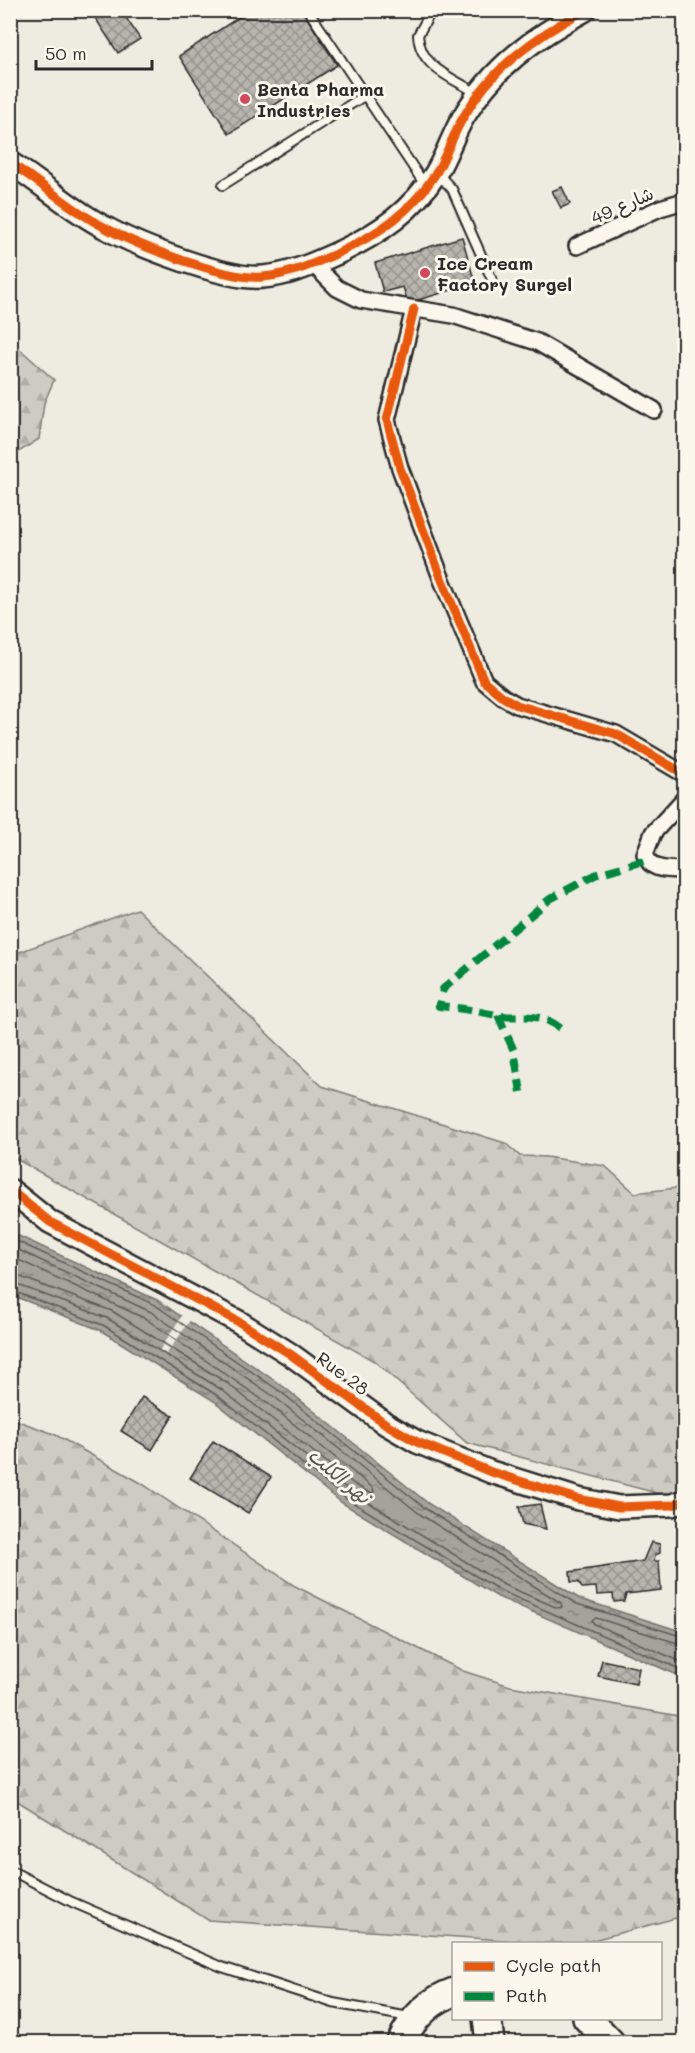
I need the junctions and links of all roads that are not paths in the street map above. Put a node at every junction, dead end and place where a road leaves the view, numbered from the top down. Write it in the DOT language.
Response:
graph roads {
  1 [pos="308,10"];
  2 [pos="432,10"];
  3 [pos="585,10"];
  4 [pos="478,94"];
  5 [pos="364,96"];
  6 [pos="10,163"];
  7 [pos="431,180"];
  8 [pos="223,185"];
  9 [pos="684,201"];
  10 [pos="577,246"];
  11 [pos="313,264"];
  12 [pos="493,282"];
  13 [pos="414,309"];
  14 [pos="654,410"];
  15 [pos="684,774"];
  16 [pos="684,799"];
  17 [pos="684,870"];
  18 [pos="10,1190"];
  19 [pos="684,1501"];
  20 [pos="10,1870"];
  21 [pos="452,1993"];
  22 [pos="415,2018"];
  23 [pos="487,2020"];
  24 [pos="589,2020"];
  25 [pos="401,2043"];
  26 [pos="490,2043"];
  27 [pos="610,2043"];
  1 -- 5 [label="lane"];
  2 -- 4 [label="lane"];
  3 -- 4 [label="street"];
  4 -- 7 [label="street"];
  5 -- 7 [label="lane"];
  5 -- 8 [label="lane"];
  6 -- 11 [label="street"];
  7 -- 11 [label="street"];
  7 -- 12 [label="lane"];
  9 -- 10 [label="street, شارع 49"];
  11 -- 13 [label="street"];
  13 -- 14 [label="street"];
  13 -- 15 [label="street"];
  16 -- 17 [label="street"];
  18 -- 19 [label="street, Rue 28"];
  20 -- 22 [label="lane"];
  21 -- 22 [label="highway"];
  22 -- 25 [label="highway"];
  23 -- 26 [label="highway"];
  24 -- 27 [label="highway"];
}
